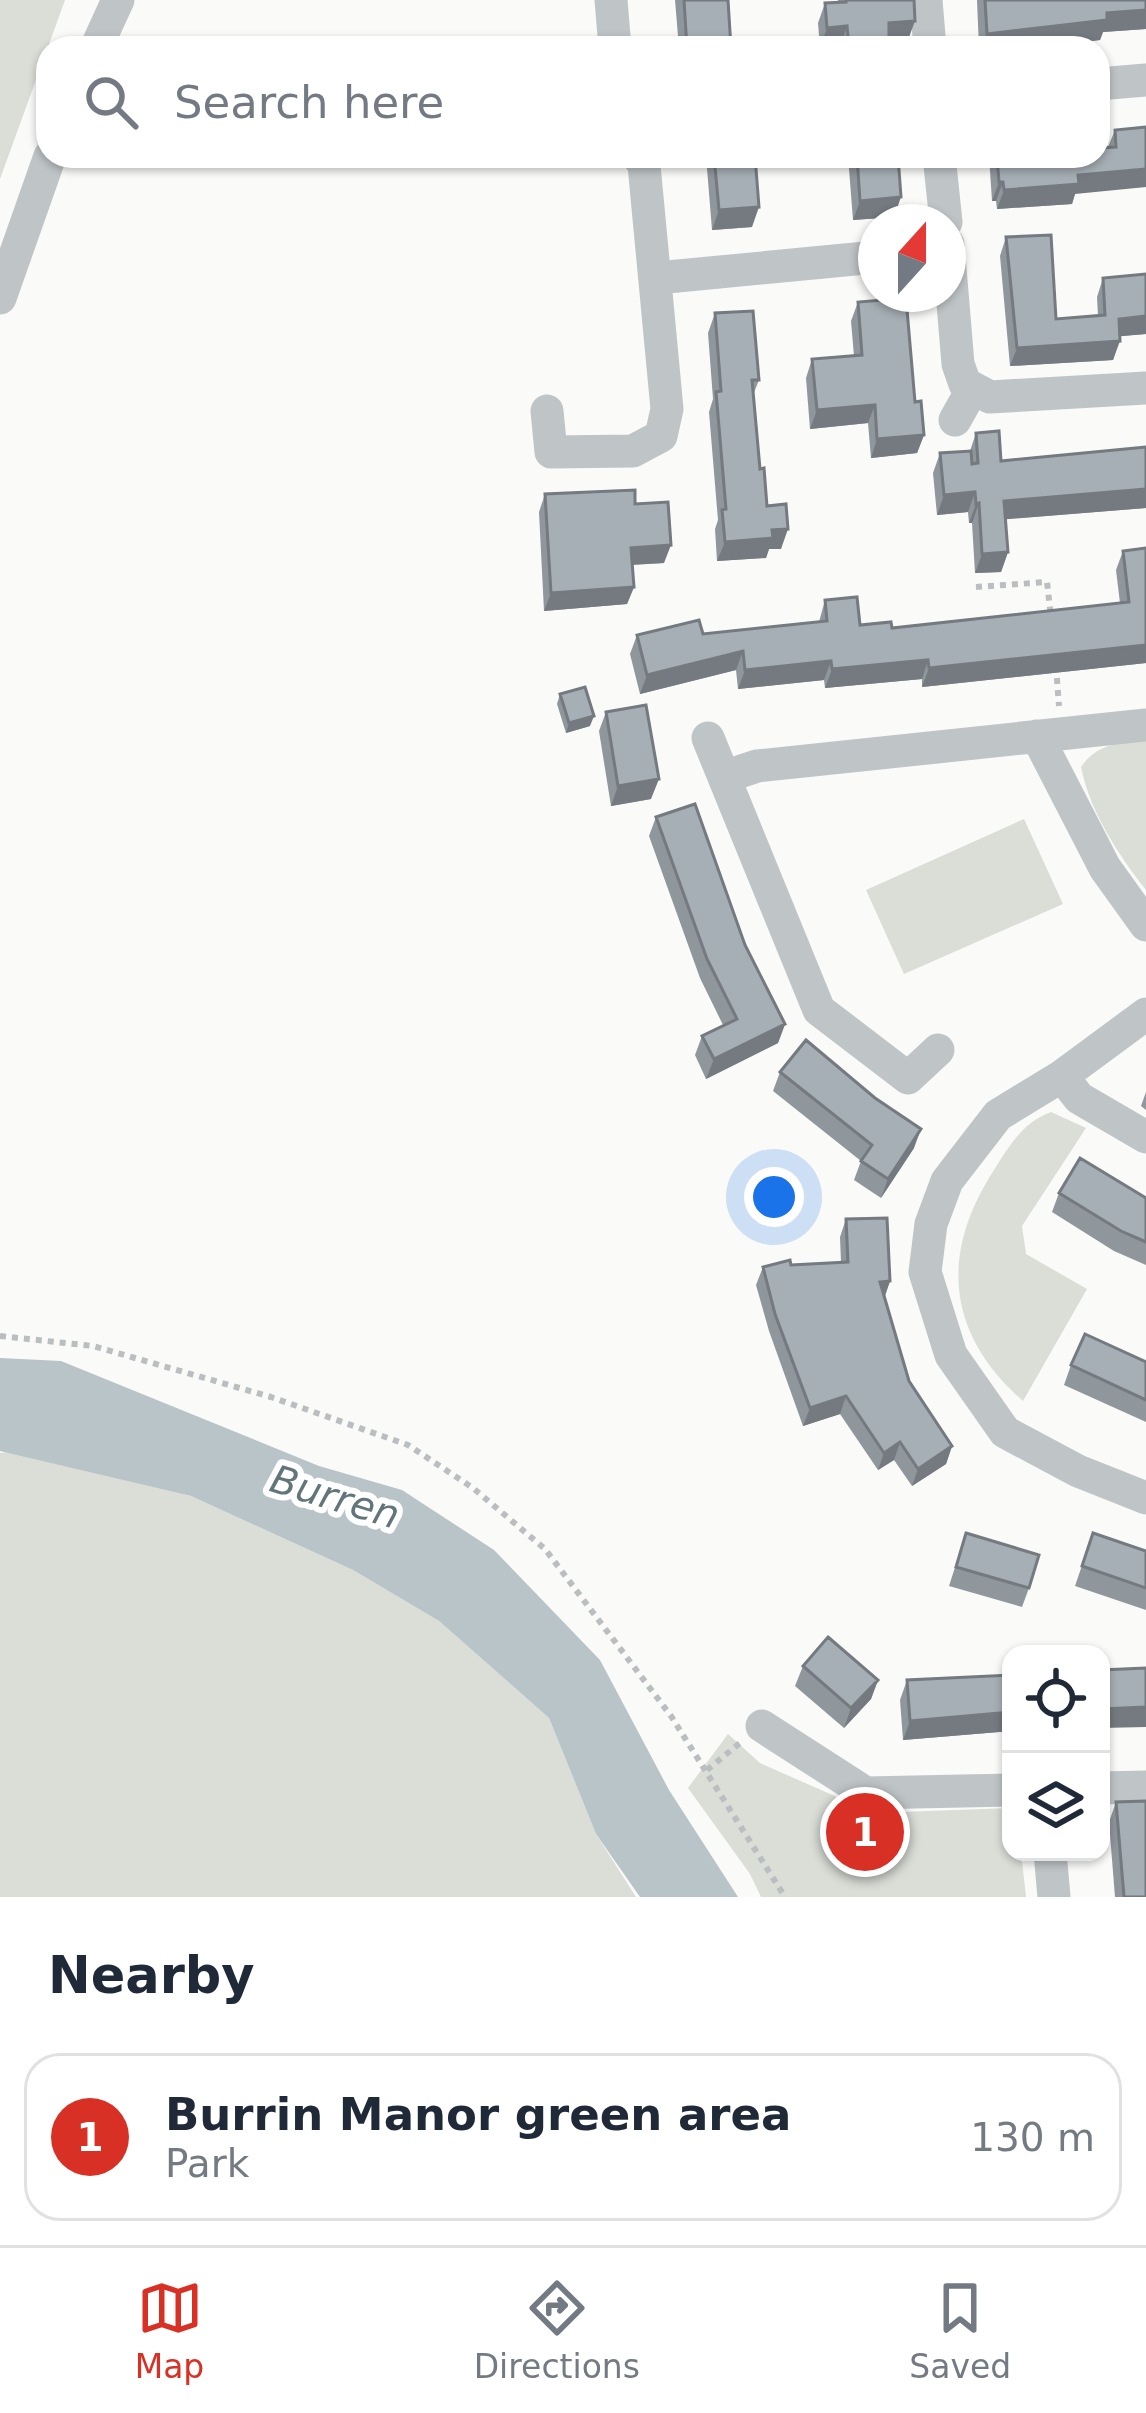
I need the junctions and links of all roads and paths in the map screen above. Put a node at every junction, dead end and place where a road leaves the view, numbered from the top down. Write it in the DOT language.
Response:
graph roads {
  1 [pos="118,0"];
  2 [pos="611,0"];
  3 [pos="926,0"];
  4 [pos="102,36"];
  5 [pos="614,36"];
  6 [pos="929,36"];
  7 [pos="1146,80"];
  8 [pos="1110,83"];
  9 [pos="46,168"];
  10 [pos="644,168"];
  11 [pos="940,168"];
  12 [pos="944,204"];
  13 [pos="858,259"];
  14 [pos="657,278"];
  15 [pos="0,298"];
  16 [pos="953,312"];
  17 [pos="973,388"];
  18 [pos="1146,388"];
  19 [pos="547,412"];
  20 [pos="955,420"];
  21 [pos="976,586"];
  22 [pos="1052,625"];
  23 [pos="1054,647"];
  24 [pos="1146,725"];
  25 [pos="1050,735"];
  26 [pos="708,738"];
  27 [pos="724,776"];
  28 [pos="1146,925"];
  29 [pos="1146,1014"];
  30 [pos="938,1050"];
  31 [pos="1062,1076"];
  32 [pos="1146,1137"];
  33 [pos="0,1336"];
  34 [pos="1146,1498"];
  35 [pos="762,1726"];
  36 [pos="707,1770"];
  37 [pos="1146,1786"];
  38 [pos="1110,1788"];
  39 [pos="1002,1790"];
  40 [pos="1051,1861"];
  41 [pos="785,1897"];
  42 [pos="1054,1897"];
  1 -- 4 [label="street"];
  2 -- 5 [label="street"];
  3 -- 6 [label="street"];
  7 -- 8 [label="street"];
  9 -- 15 [label="street"];
  10 -- 14 [label="street"];
  11 -- 12 [label="street"];
  13 -- 14 [label="street"];
  14 -- 19 [label="street"];
  16 -- 17 [label="street"];
  17 -- 18 [label="street"];
  17 -- 20 [label="street"];
  21 -- 22 [label="path"];
  23 -- 25 [label="path"];
  24 -- 25 [label="street"];
  25 -- 27 [label="street"];
  25 -- 28 [label="street"];
  26 -- 27 [label="street"];
  27 -- 30 [label="street"];
  29 -- 31 [label="street"];
  31 -- 32 [label="street"];
  31 -- 34 [label="street"];
  33 -- 36 [label="path"];
  35 -- 36 [label="path"];
  35 -- 39 [label="street"];
  36 -- 41 [label="path"];
  37 -- 38 [label="street"];
  40 -- 42 [label="street"];
}
